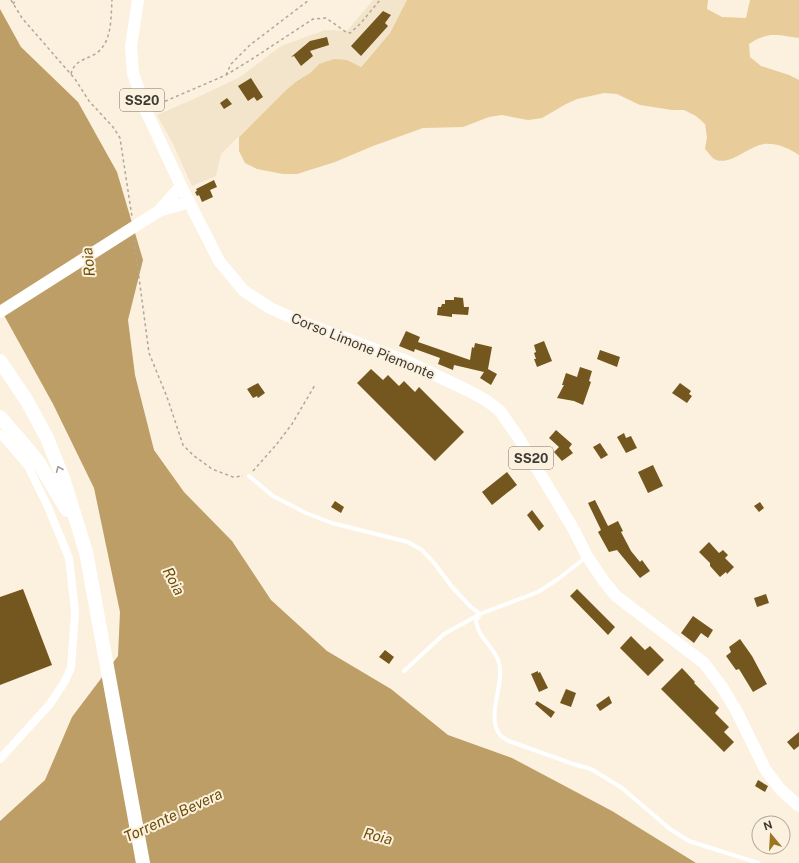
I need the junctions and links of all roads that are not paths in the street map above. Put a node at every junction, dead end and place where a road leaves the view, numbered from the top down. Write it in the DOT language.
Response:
graph roads {
  1 [pos="138,0"];
  2 [pos="185,194"];
  3 [pos="159,211"];
  4 [pos="0,312"];
  5 [pos="0,361"];
  6 [pos="0,417"];
  7 [pos="0,434"];
  8 [pos="249,476"];
  9 [pos="80,533"];
  10 [pos="587,556"];
  11 [pos="480,614"];
  12 [pos="404,671"];
  13 [pos="0,759"];
  14 [pos="799,806"];
  15 [pos="143,863"];
  16 [pos="758,863"];
  1 -- 2 [label="main road, SS20"];
  2 -- 3 [label="main road"];
  2 -- 3 [label="main road"];
  2 -- 10 [label="main road, Corso Limone Piemonte / SS20"];
  3 -- 4 [label="main road"];
  9 -- 5 [label="highway, one-way"];
  6 -- 9 [label="highway"];
  7 -- 13 [label="street"];
  8 -- 11 [label="lane"];
  9 -- 15 [label="highway"];
  10 -- 11 [label="lane"];
  10 -- 14 [label="main road, Corso Limone Piemonte / SS20"];
  11 -- 12 [label="lane"];
  11 -- 16 [label="lane"];
}
